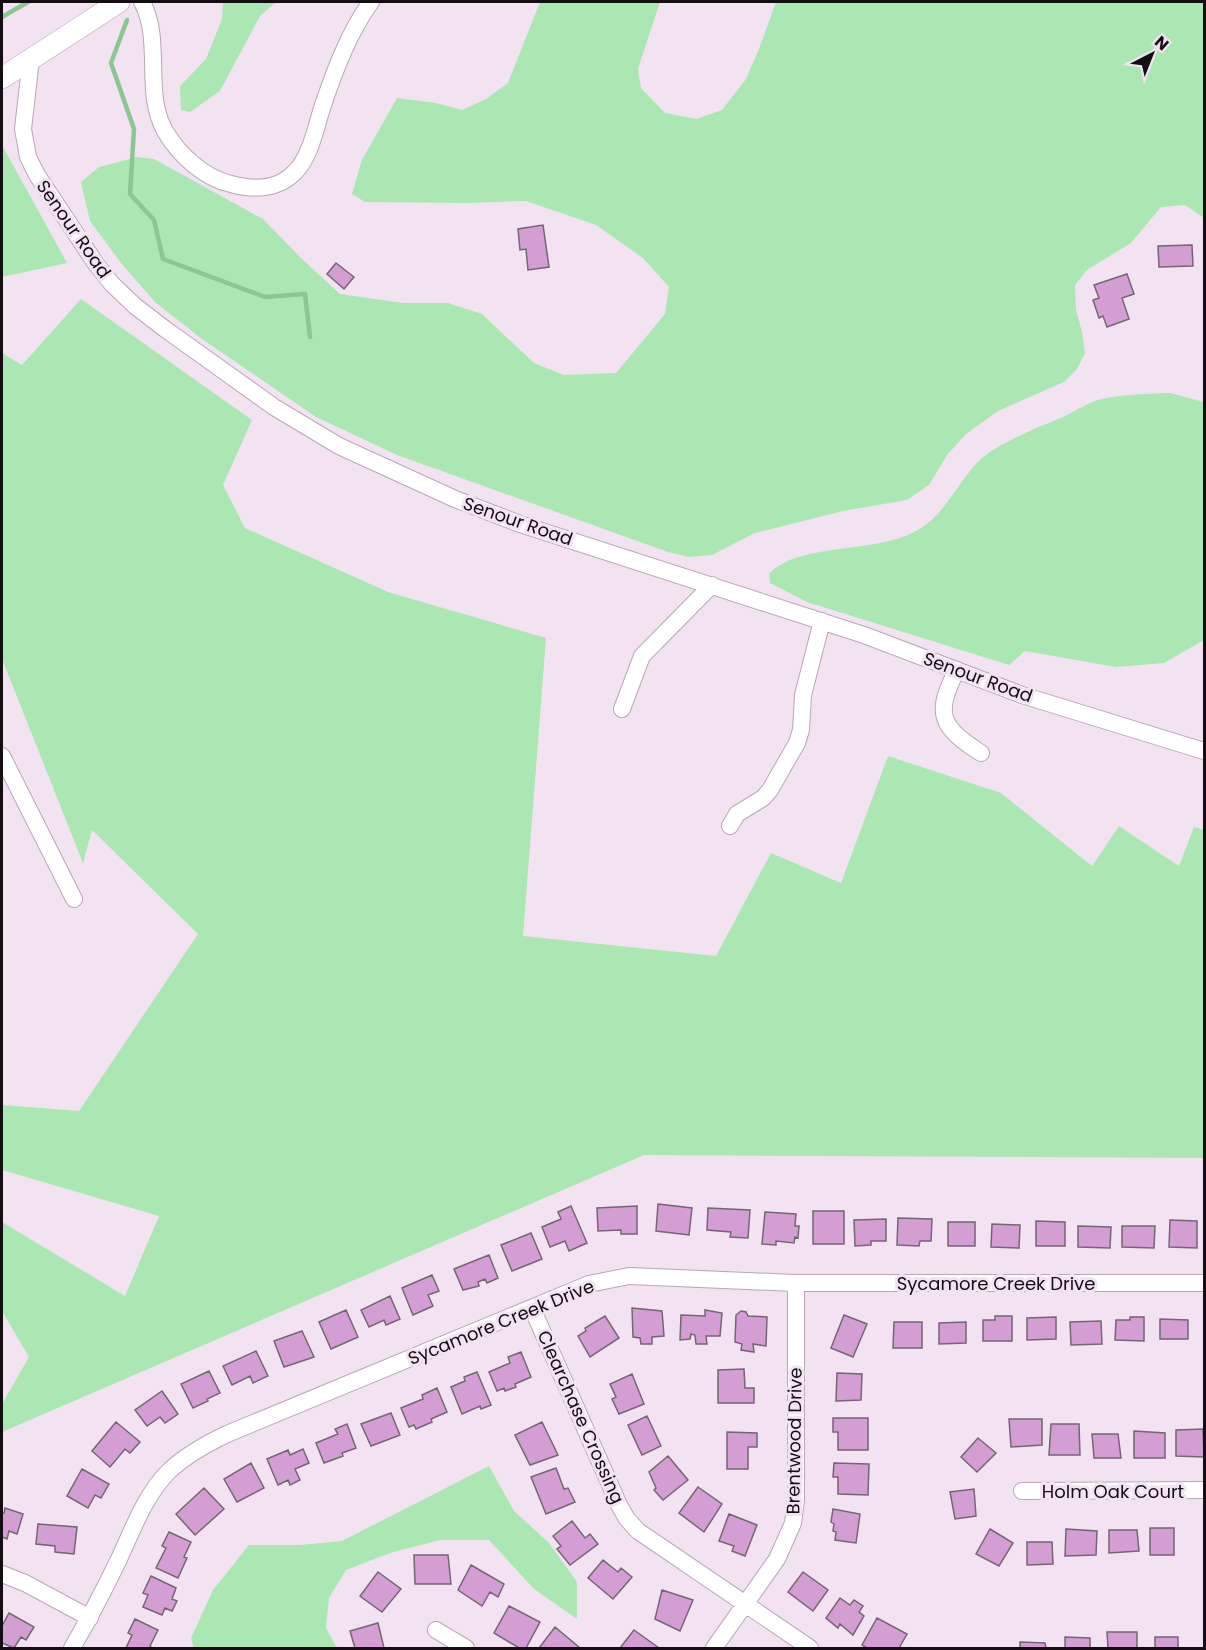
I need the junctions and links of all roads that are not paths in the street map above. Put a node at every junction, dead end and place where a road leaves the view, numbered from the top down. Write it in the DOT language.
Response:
graph roads {
  1 [pos="119,2"];
  2 [pos="142,2"];
  3 [pos="371,2"];
  4 [pos="31,59"];
  5 [pos="2,78"];
  6 [pos="712,585"];
  7 [pos="822,621"];
  8 [pos="957,670"];
  9 [pos="622,709"];
  10 [pos="1204,751"];
  11 [pos="981,753"];
  12 [pos="2,756"];
  13 [pos="730,826"];
  14 [pos="74,899"];
  15 [pos="796,1283"];
  16 [pos="1204,1283"];
  17 [pos="532,1308"];
  18 [pos="1204,1490"];
  19 [pos="1022,1491"];
  20 [pos="2,1574"];
  21 [pos="746,1604"];
  22 [pos="90,1618"];
  23 [pos="436,1630"];
  24 [pos="72,1648"];
  25 [pos="466,1648"];
  26 [pos="714,1648"];
  27 [pos="810,1648"];
  1 -- 4 [label="main road"];
  2 -- 3 [label="street"];
  4 -- 5 [label="main road"];
  4 -- 6 [label="street, Senour Road"];
  6 -- 7 [label="street, Senour Road"];
  6 -- 9 [label="street"];
  7 -- 8 [label="street, Senour Road"];
  7 -- 13 [label="street"];
  8 -- 10 [label="street, Senour Road"];
  8 -- 11 [label="street"];
  12 -- 14 [label="street"];
  15 -- 16 [label="street, Sycamore Creek Drive"];
  15 -- 17 [label="street, Sycamore Creek Drive"];
  15 -- 21 [label="street, Brentwood Drive"];
  17 -- 21 [label="street, Clearchase Crossing"];
  17 -- 22 [label="street, Sycamore Creek Drive"];
  18 -- 19 [label="street, Holm Oak Court"];
  20 -- 22 [label="street"];
  21 -- 26 [label="street, Brentwood Drive"];
  21 -- 27 [label="street, Clearchase Crossing"];
  22 -- 24 [label="street, Sycamore Creek Drive"];
  23 -- 25 [label="street"];
}
